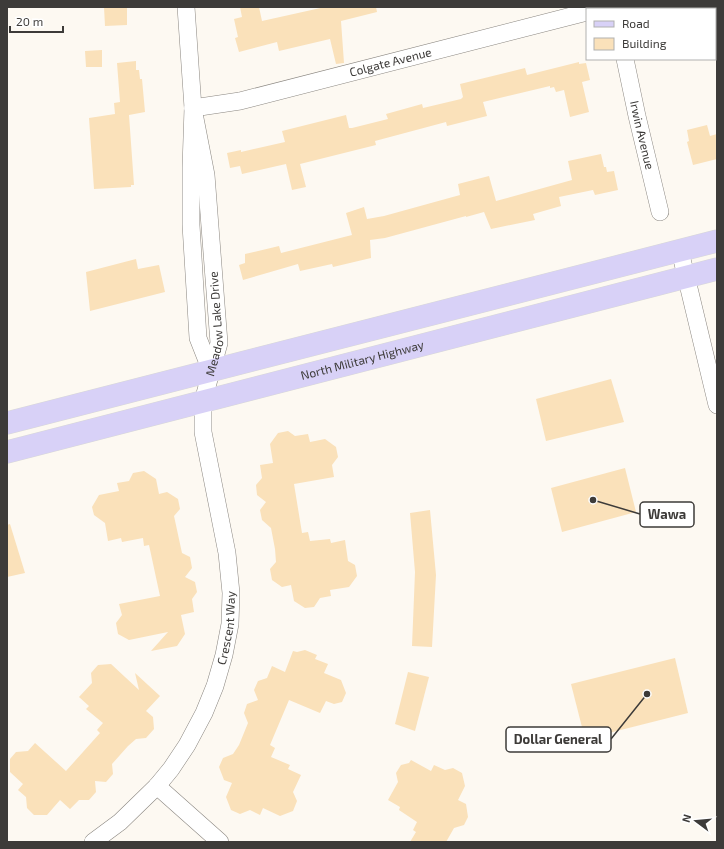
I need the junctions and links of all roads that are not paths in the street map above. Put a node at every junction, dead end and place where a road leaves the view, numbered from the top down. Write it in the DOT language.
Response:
graph roads {
  1 [pos="186,7"];
  2 [pos="586,12"];
  3 [pos="625,60"];
  4 [pos="193,108"];
  5 [pos="660,212"];
  6 [pos="717,241"];
  7 [pos="680,251"];
  8 [pos="717,269"];
  9 [pos="686,277"];
  10 [pos="211,371"];
  11 [pos="203,401"];
  12 [pos="717,405"];
  13 [pos="7,423"];
  14 [pos="7,452"];
  15 [pos="157,786"];
  16 [pos="93,842"];
  17 [pos="220,842"];
  1 -- 4 [label="street, Meadow Lake Drive"];
  2 -- 4 [label="street, Colgate Avenue"];
  3 -- 5 [label="street, Irwin Avenue"];
  4 -- 10 [label="street, Meadow Lake Drive"];
  6 -- 7 [label="main road"];
  7 -- 9 [label="street"];
  7 -- 10 [label="main road"];
  8 -- 9 [label="main road, North Military Highway"];
  9 -- 11 [label="main road, North Military Highway"];
  9 -- 12 [label="street"];
  10 -- 11 [label="street, Crescent Way"];
  10 -- 13 [label="main road"];
  11 -- 14 [label="main road, North Military Highway"];
  11 -- 15 [label="street, Crescent Way"];
  15 -- 16 [label="street, Crescent Way"];
  15 -- 17 [label="street"];
}
